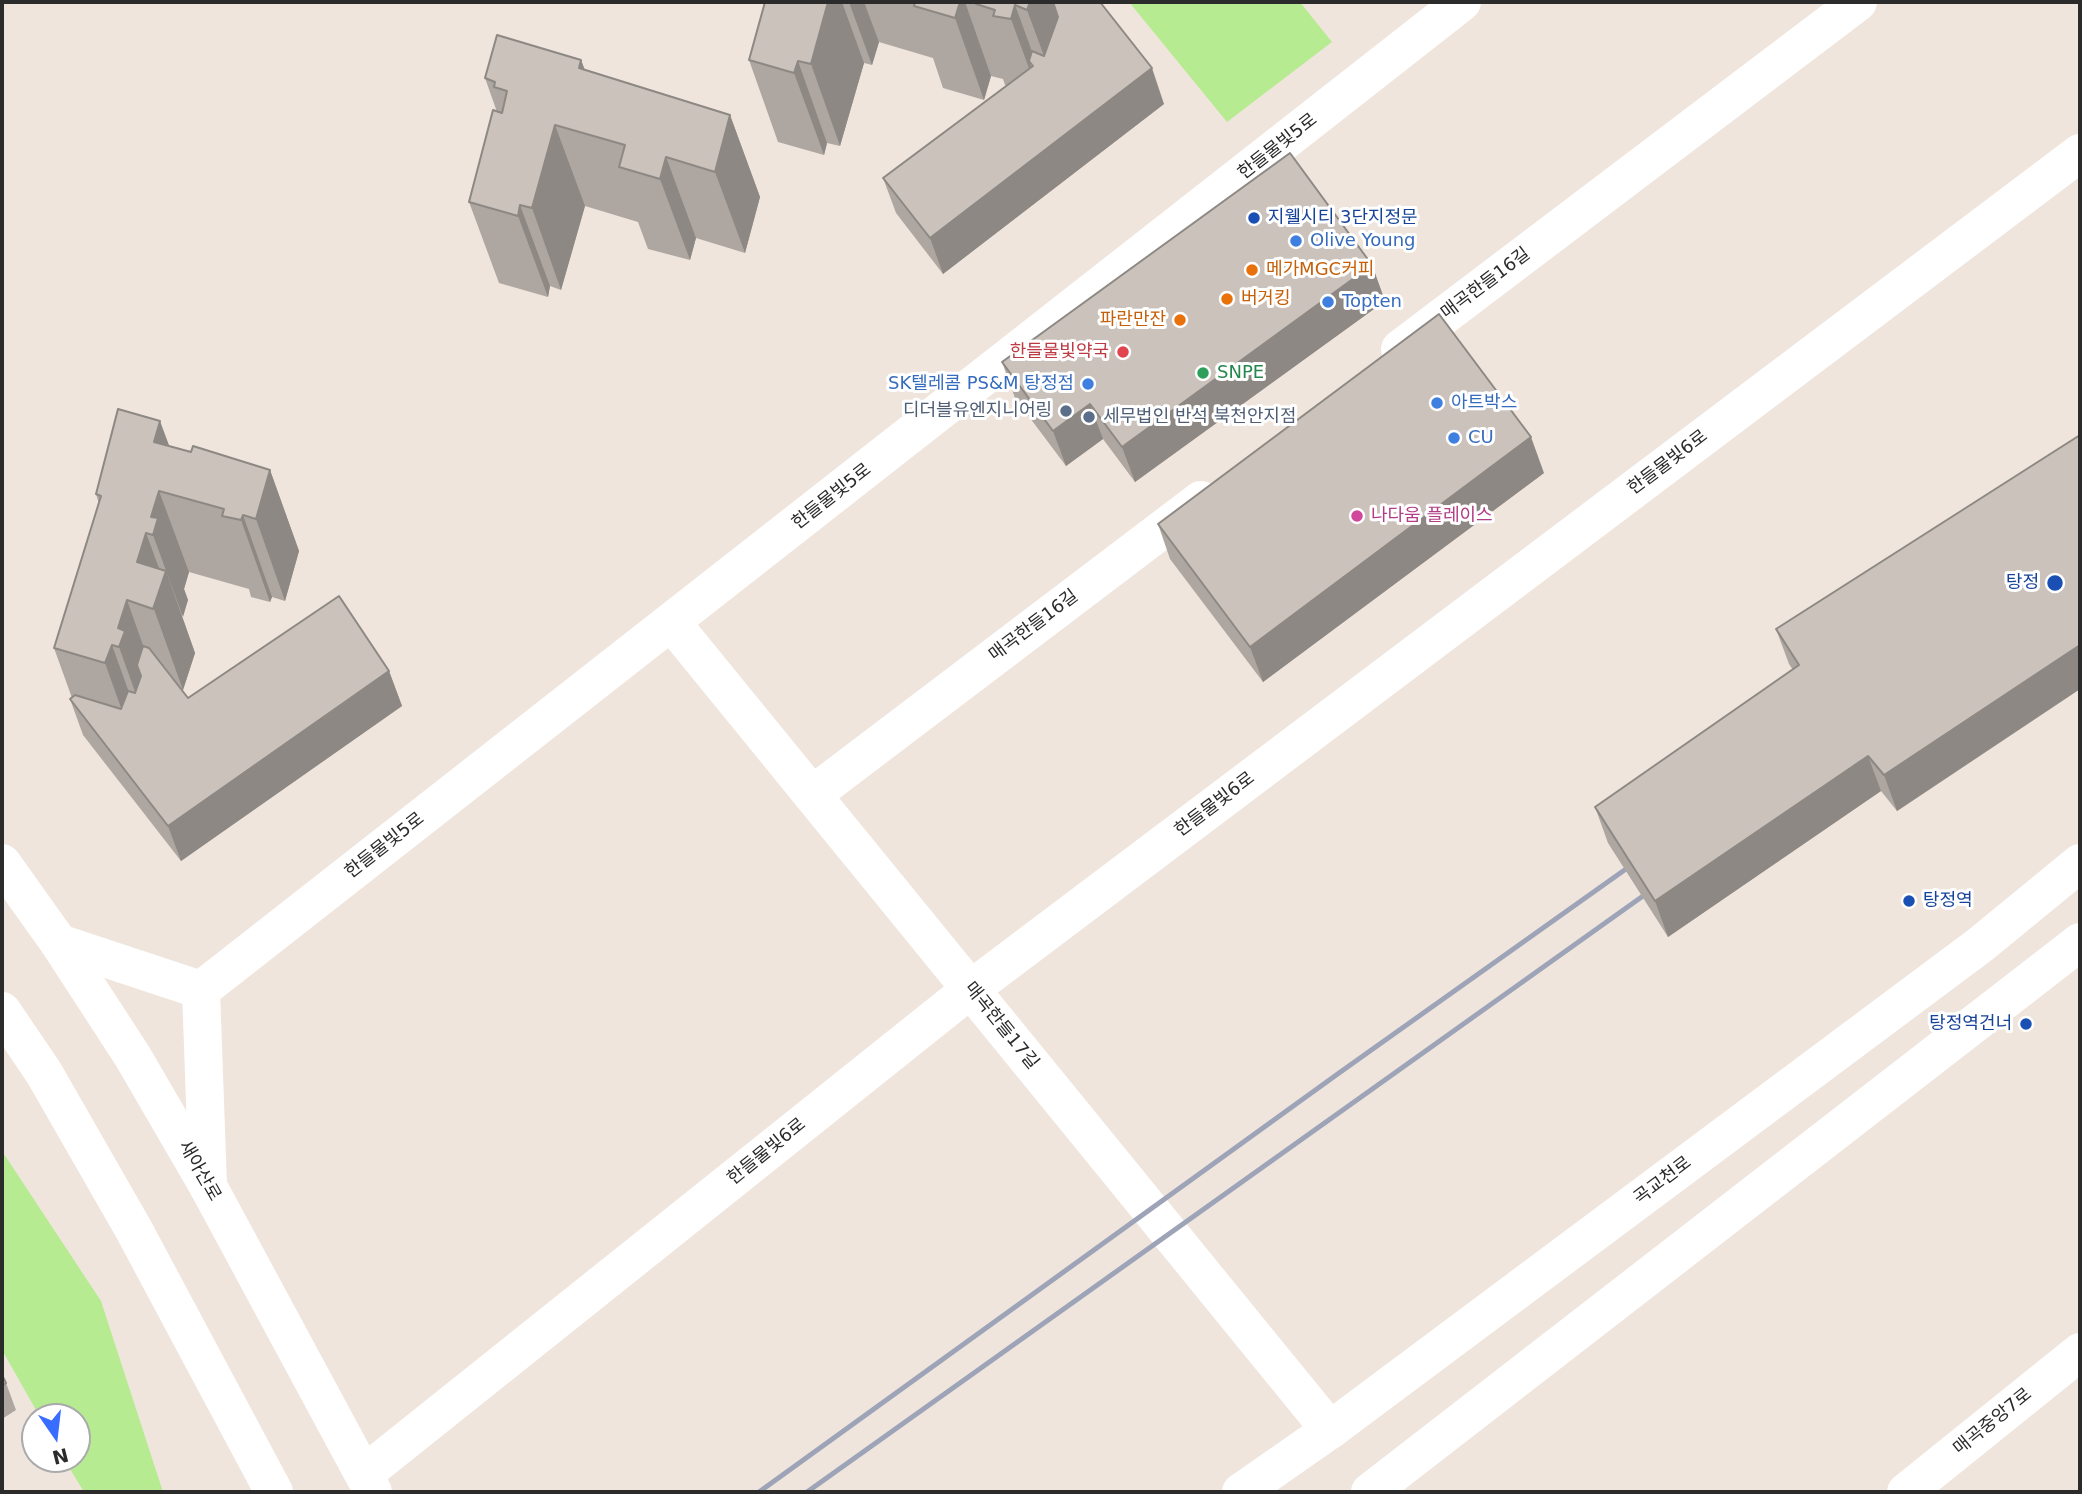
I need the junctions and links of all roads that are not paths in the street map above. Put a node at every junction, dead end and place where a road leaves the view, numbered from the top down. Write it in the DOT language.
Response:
graph roads {
  1 [pos="1462,2"];
  2 [pos="1858,2"];
  3 [pos="2080,153"];
  4 [pos="1369,373"];
  5 [pos="1224,482"];
  6 [pos="672,622"];
  7 [pos="812,795"];
  8 [pos="2,863"];
  9 [pos="2080,863"];
  10 [pos="2080,942"];
  11 [pos="59,943"];
  12 [pos="971,989"];
  13 [pos="201,990"];
  14 [pos="2,1011"];
  15 [pos="208,1186"];
  16 [pos="2080,1352"];
  17 [pos="1330,1430"];
  18 [pos="369,1483"];
  19 [pos="1380,1489"];
  20 [pos="274,1492"];
  21 [pos="1241,1492"];
  22 [pos="1906,1492"];
  1 -- 6 [label="street, 한들물빛5로"];
  2 -- 4 [label="street, 매곡한들16길"];
  3 -- 12 [label="street, 한들물빛6로"];
  5 -- 7 [label="street, 매곡한들16길"];
  6 -- 7 [label="street, 매곡한들17길"];
  6 -- 13 [label="street, 한들물빛5로"];
  7 -- 12 [label="street, 매곡한들17길"];
  8 -- 11 [label="street, 새아산로"];
  9 -- 17 [label="street, 곡교천로"];
  10 -- 19 [label="street"];
  11 -- 13 [label="street"];
  11 -- 15 [label="street, 새아산로"];
  12 -- 17 [label="street, 매곡한들17길"];
  12 -- 18 [label="street, 한들물빛6로"];
  13 -- 15 [label="street"];
  14 -- 20 [label="street"];
  15 -- 18 [label="street, 새아산로"];
  16 -- 22 [label="street, 매곡중앙7로"];
  17 -- 21 [label="street, 곡교천로"];
}
